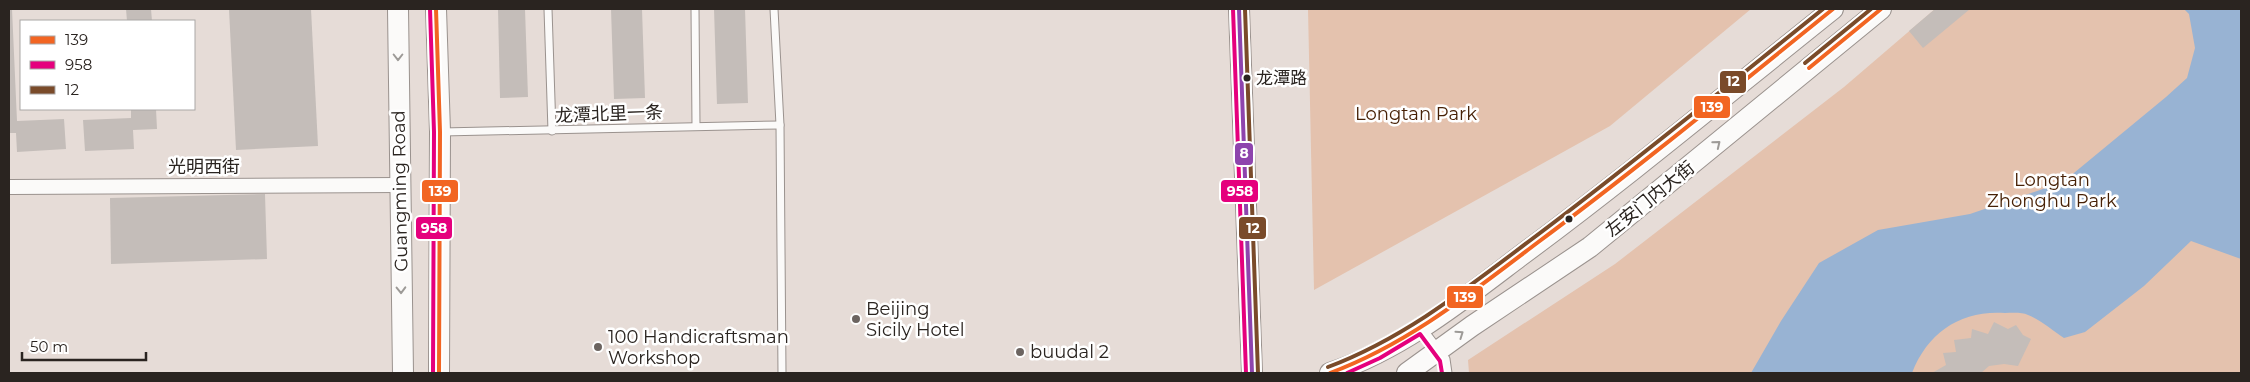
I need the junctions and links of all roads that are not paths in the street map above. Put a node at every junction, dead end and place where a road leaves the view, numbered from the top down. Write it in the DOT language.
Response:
graph roads {
  1 [pos="398,9"];
  2 [pos="436,9"];
  3 [pos="548,9"];
  4 [pos="695,9"];
  5 [pos="774,9"];
  6 [pos="1238,9"];
  7 [pos="1833,9"];
  8 [pos="1881,9"];
  9 [pos="780,125"];
  10 [pos="696,126"];
  11 [pos="552,131"];
  12 [pos="440,132"];
  13 [pos="399,185"];
  14 [pos="9,187"];
  15 [pos="1421,326"];
  16 [pos="1439,349"];
  17 [pos="403,373"];
  18 [pos="439,373"];
  19 [pos="782,373"];
  20 [pos="1252,373"];
  21 [pos="1330,373"];
  22 [pos="1407,373"];
  23 [pos="1448,373"];
  1 -- 13 [label="street, Guangming Road, one-way"];
  2 -- 12 [label="street"];
  3 -- 11 [label="lane"];
  4 -- 10 [label="lane"];
  5 -- 9 [label="lane"];
  6 -- 20 [label="street"];
  7 -- 15 [label="street"];
  16 -- 8 [label="street, 左安门内大街, one-way"];
  9 -- 10 [label="lane, 龙潭北里一条"];
  9 -- 19 [label="lane"];
  10 -- 11 [label="lane, 龙潭北里一条"];
  11 -- 12 [label="lane, 龙潭北里一条"];
  12 -- 18 [label="street"];
  13 -- 14 [label="street, 光明西街"];
  13 -- 17 [label="street, Guangming Road, one-way"];
  15 -- 16 [label="lane"];
  15 -- 21 [label="street"];
  16 -- 22 [label="street, 左安门内大街"];
  16 -- 23 [label="lane"];
}
